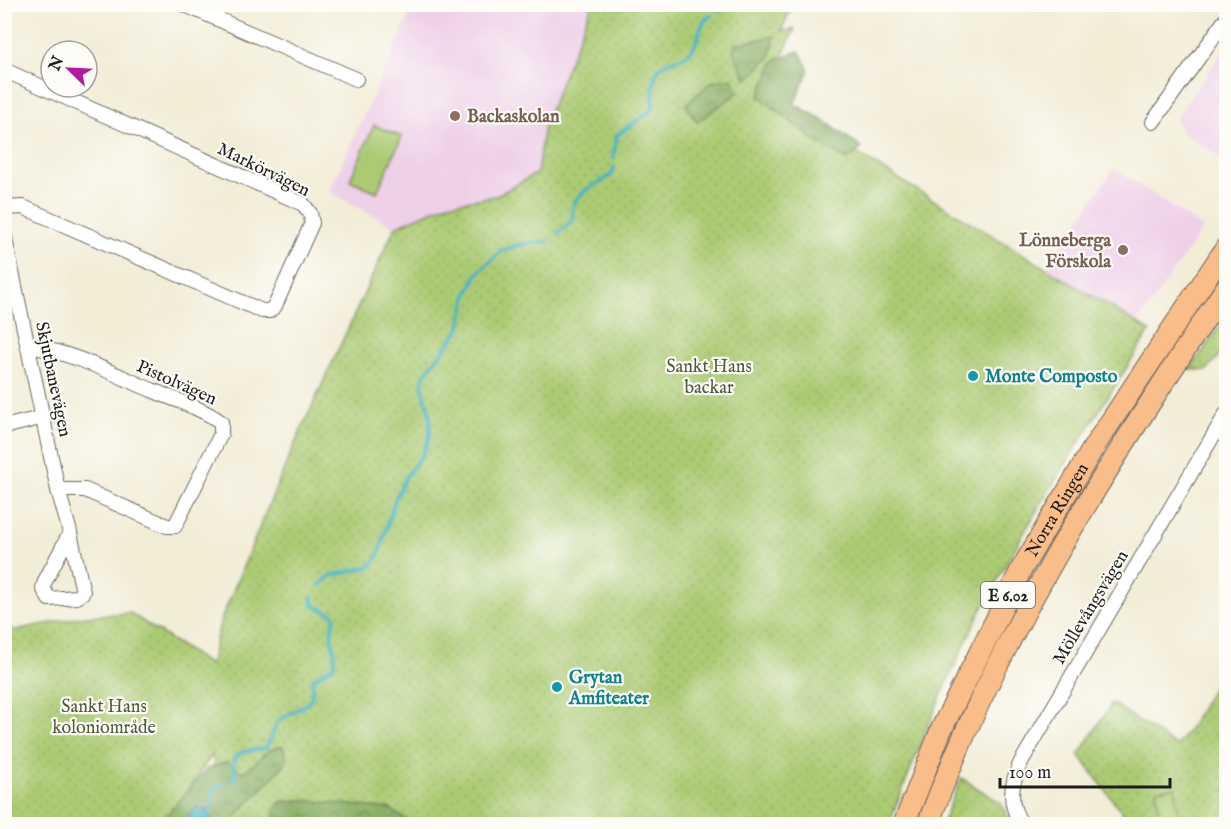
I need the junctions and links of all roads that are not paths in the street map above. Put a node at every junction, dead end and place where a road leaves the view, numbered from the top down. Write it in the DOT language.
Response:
graph roads {
  1 [pos="183,4"];
  2 [pos="1227,20"];
  3 [pos="4,70"];
  4 [pos="356,79"];
  5 [pos="1153,122"];
  6 [pos="4,208"];
  7 [pos="4,234"];
  8 [pos="1227,248"];
  9 [pos="1227,288"];
  10 [pos="28,346"];
  11 [pos="1227,414"];
  12 [pos="44,417"];
  13 [pos="4,427"];
  14 [pos="58,490"];
  15 [pos="70,532"];
  16 [pos="904,825"];
  17 [pos="928,825"];
  18 [pos="1022,825"];
  1 -- 4 [label="street"];
  2 -- 5 [label="street"];
  3 -- 6 [label="street, Markörvägen"];
  7 -- 10 [label="street, Skjutbanevägen"];
  8 -- 16 [label="main road, Norra Ringen / E 6.02"];
  9 -- 17 [label="main road, Norra Ringen / E 6.02"];
  10 -- 12 [label="street, Skjutbanevägen"];
  10 -- 14 [label="street, Pistolvägen"];
  11 -- 18 [label="street, Möllevångsvägen"];
  12 -- 13 [label="street"];
  12 -- 14 [label="street, Skjutbanevägen"];
  14 -- 15 [label="street, Skjutbanevägen"];
  15 -- 15 [label="street, Skjutbanevägen"];
}
